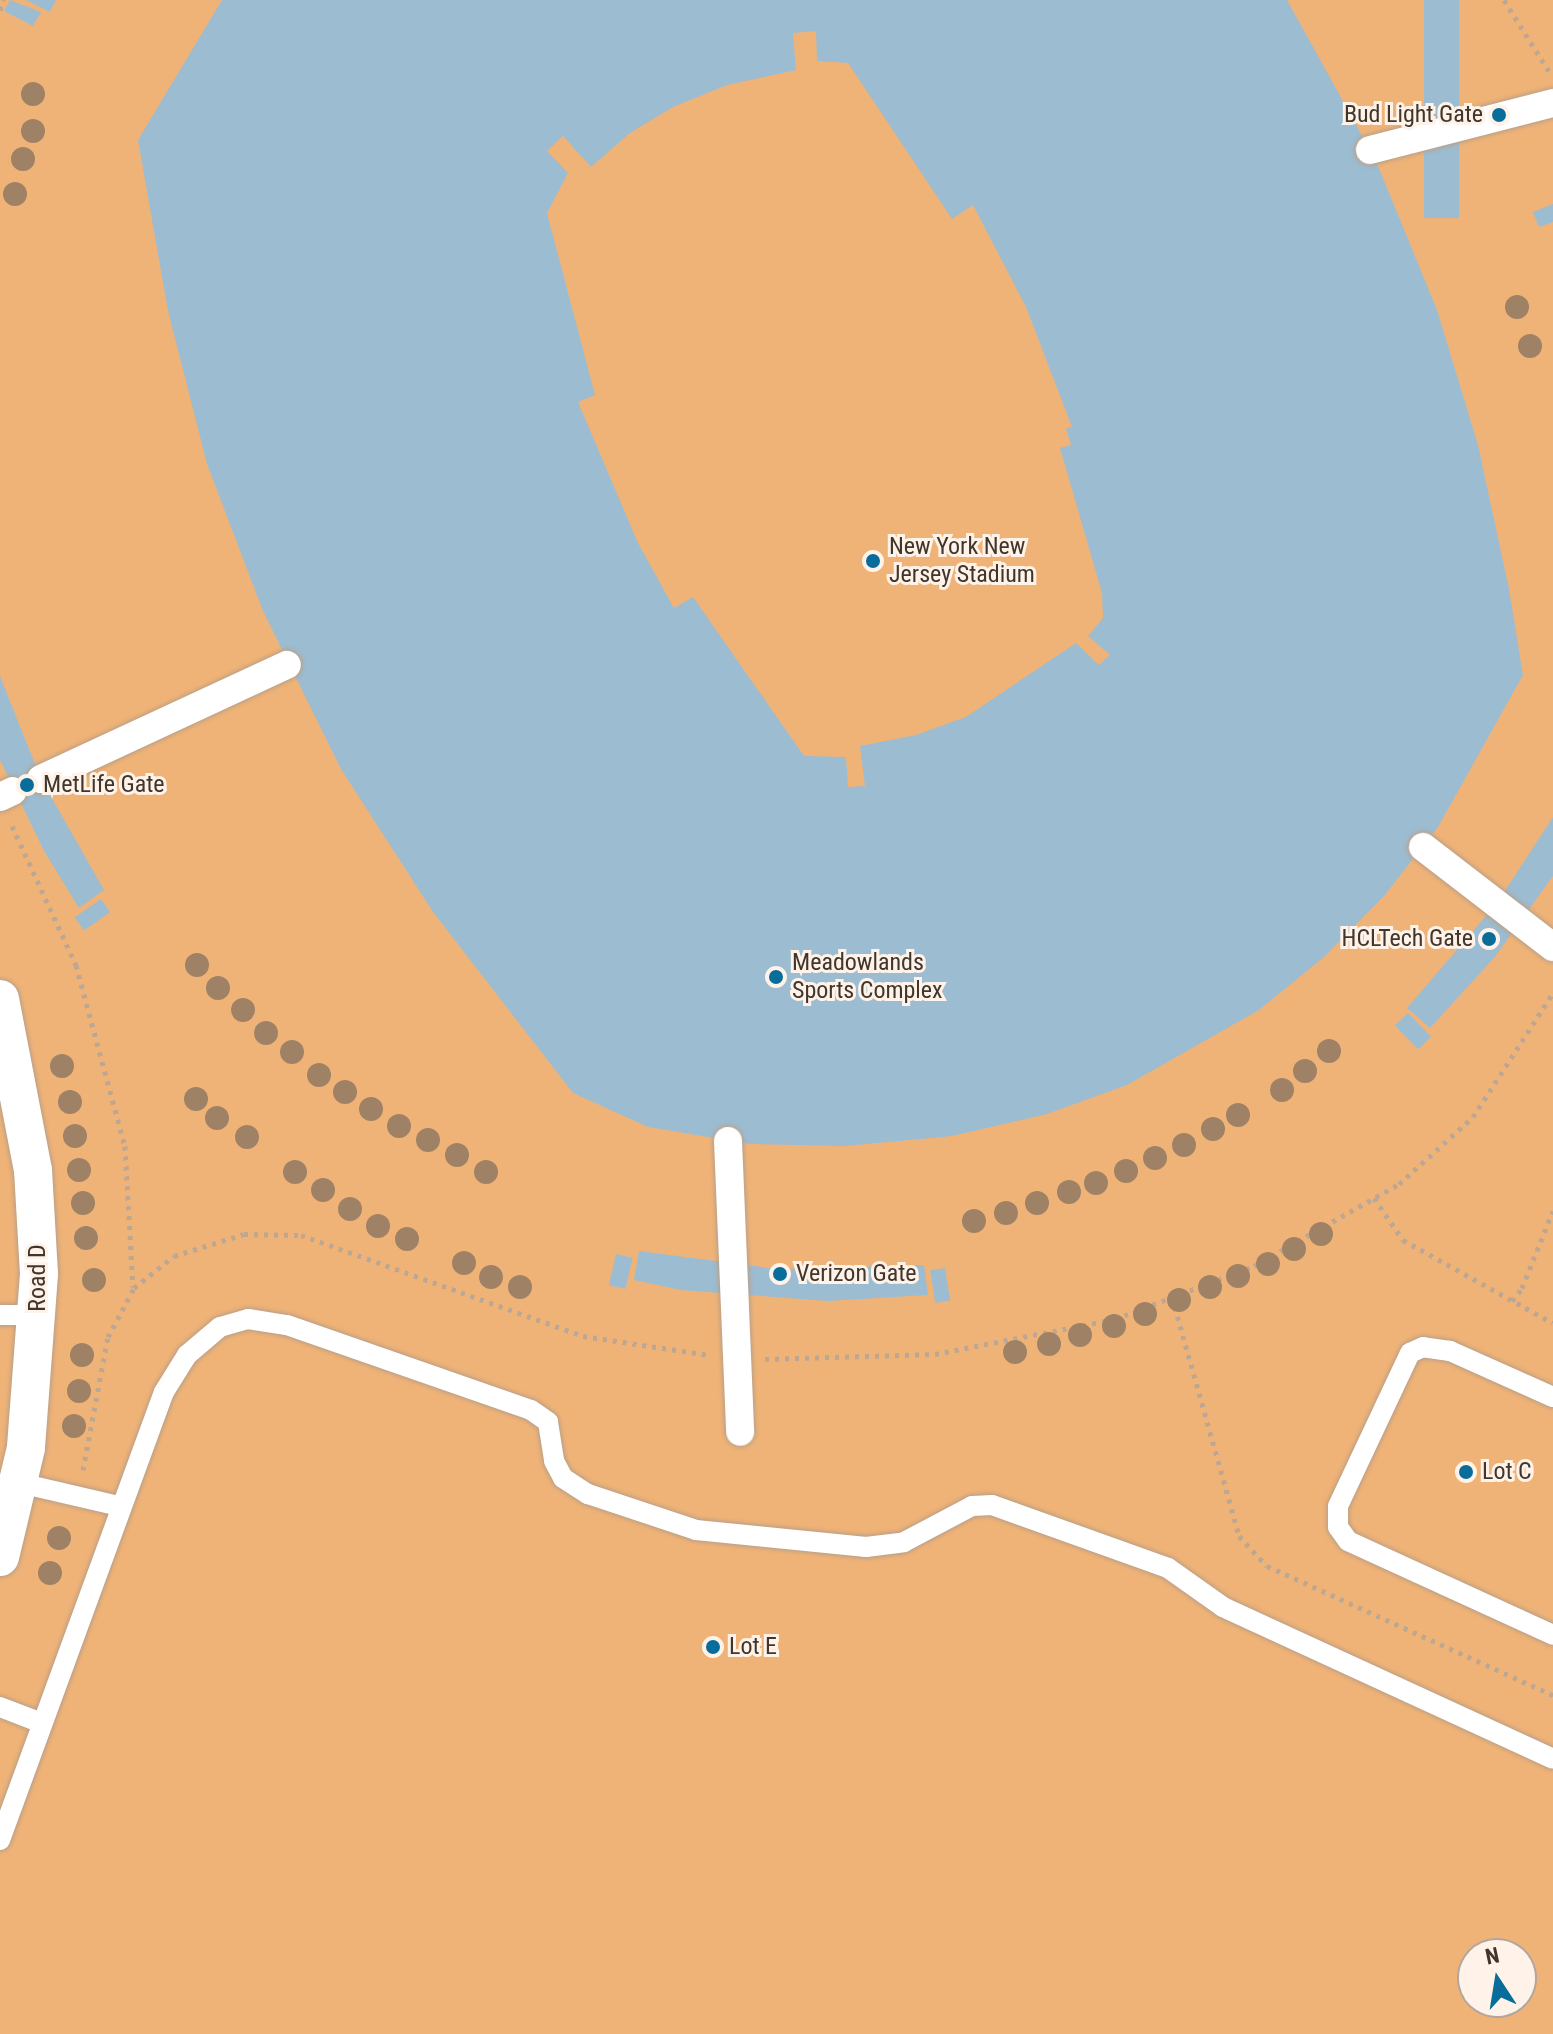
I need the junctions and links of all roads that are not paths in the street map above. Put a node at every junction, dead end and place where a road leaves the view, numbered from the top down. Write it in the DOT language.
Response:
graph roads {
  1 [pos="1553,103"];
  2 [pos="1370,150"];
  3 [pos="287,665"];
  4 [pos="41,779"];
  5 [pos="1423,847"];
  6 [pos="1553,947"];
  7 [pos="0,999"];
  8 [pos="728,1141"];
  9 [pos="0,1315"];
  10 [pos="38,1315"];
  11 [pos="1553,1397"];
  12 [pos="740,1432"];
  13 [pos="20,1483"];
  14 [pos="119,1506"];
  15 [pos="0,1557"];
  16 [pos="1553,1635"];
  17 [pos="0,1707"];
  18 [pos="42,1723"];
  19 [pos="1553,1759"];
  20 [pos="0,1840"];
  1 -- 2 [label="street"];
  3 -- 4 [label="street"];
  5 -- 6 [label="street"];
  7 -- 10 [label="street, Road D"];
  8 -- 12 [label="street"];
  9 -- 10 [label="lane"];
  10 -- 13 [label="street, Road D"];
  11 -- 16 [label="lane"];
  13 -- 14 [label="lane"];
  13 -- 15 [label="street, Road D"];
  14 -- 18 [label="lane"];
  14 -- 19 [label="lane"];
  17 -- 18 [label="lane"];
  18 -- 20 [label="lane"];
}
